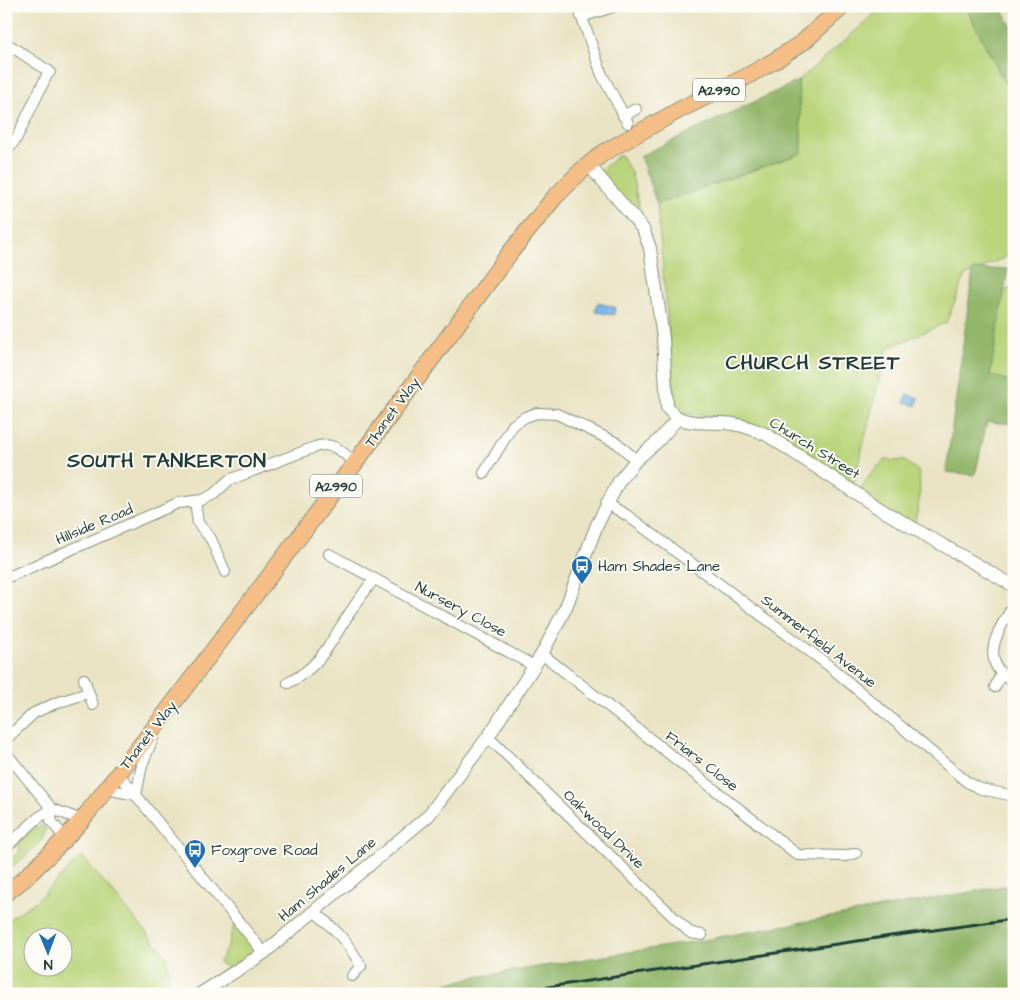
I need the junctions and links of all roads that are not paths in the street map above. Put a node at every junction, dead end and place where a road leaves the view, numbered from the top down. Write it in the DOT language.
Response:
graph roads {
  1 [pos="578,6"];
  2 [pos="616,6"];
  3 [pos="843,6"];
  4 [pos="581,17"];
  5 [pos="6,43"];
  6 [pos="636,109"];
  7 [pos="6,149"];
  8 [pos="588,164"];
  9 [pos="678,418"];
  10 [pos="636,460"];
  11 [pos="355,463"];
  12 [pos="484,473"];
  13 [pos="195,501"];
  14 [pos="606,503"];
  15 [pos="329,554"];
  16 [pos="225,572"];
  17 [pos="6,578"];
  18 [pos="374,579"];
  19 [pos="1014,586"];
  20 [pos="1014,605"];
  21 [pos="542,654"];
  22 [pos="534,666"];
  23 [pos="1001,674"];
  24 [pos="84,679"];
  25 [pos="1014,682"];
  26 [pos="288,683"];
  27 [pos="995,687"];
  28 [pos="88,694"];
  29 [pos="93,705"];
  30 [pos="162,718"];
  31 [pos="488,737"];
  32 [pos="6,739"];
  33 [pos="6,753"];
  34 [pos="118,773"];
  35 [pos="106,789"];
  36 [pos="136,795"];
  37 [pos="1014,796"];
  38 [pos="52,809"];
  39 [pos="82,820"];
  40 [pos="65,838"];
  41 [pos="6,847"];
  42 [pos="856,853"];
  43 [pos="6,893"];
  44 [pos="315,912"];
  45 [pos="702,935"];
  46 [pos="264,953"];
  47 [pos="352,976"];
  48 [pos="200,994"];
  1 -- 4 [label="street"];
  2 -- 4 [label="street"];
  3 -- 8 [label="main road, Thanet Way / A2990"];
  4 -- 6 [label="street"];
  5 -- 7 [label="street"];
  8 -- 9 [label="street"];
  8 -- 11 [label="main road, Thanet Way / A2990"];
  9 -- 10 [label="street, Ham Shades Lane"];
  9 -- 19 [label="street, Church Street"];
  10 -- 12 [label="street"];
  10 -- 14 [label="street, Ham Shades Lane"];
  11 -- 13 [label="street, Hillside Road"];
  11 -- 30 [label="main road, Thanet Way / A2990"];
  13 -- 16 [label="street"];
  13 -- 17 [label="street, Hillside Road"];
  14 -- 21 [label="street, Ham Shades Lane"];
  14 -- 37 [label="street, Summerfield Avenue"];
  15 -- 18 [label="street, Nursery Close"];
  18 -- 22 [label="street, Nursery Close"];
  18 -- 26 [label="street"];
  20 -- 23 [label="street"];
  21 -- 22 [label="street, Ham Shades Lane"];
  21 -- 42 [label="street, Friars Close"];
  22 -- 31 [label="street, Ham Shades Lane"];
  23 -- 25 [label="street"];
  23 -- 27 [label="street"];
  24 -- 28 [label="street"];
  28 -- 29 [label="street"];
  28 -- 32 [label="street"];
  30 -- 34 [label="main road, Thanet Way / A2990"];
  30 -- 36 [label="street"];
  31 -- 44 [label="street, Ham Shades Lane"];
  31 -- 45 [label="street, Oakwood Drive"];
  33 -- 38 [label="street"];
  34 -- 35 [label="main road, Thanet Way / A2990"];
  34 -- 36 [label="street"];
  35 -- 36 [label="street"];
  35 -- 39 [label="main road, Thanet Way / A2990"];
  36 -- 46 [label="street"];
  38 -- 39 [label="street"];
  38 -- 40 [label="street"];
  38 -- 41 [label="street"];
  39 -- 40 [label="main road, Thanet Way / A2990"];
  40 -- 43 [label="main road, Thanet Way / A2990"];
  44 -- 46 [label="street, Ham Shades Lane"];
  44 -- 47 [label="street"];
  46 -- 48 [label="street, Ham Shades Lane"];
}
